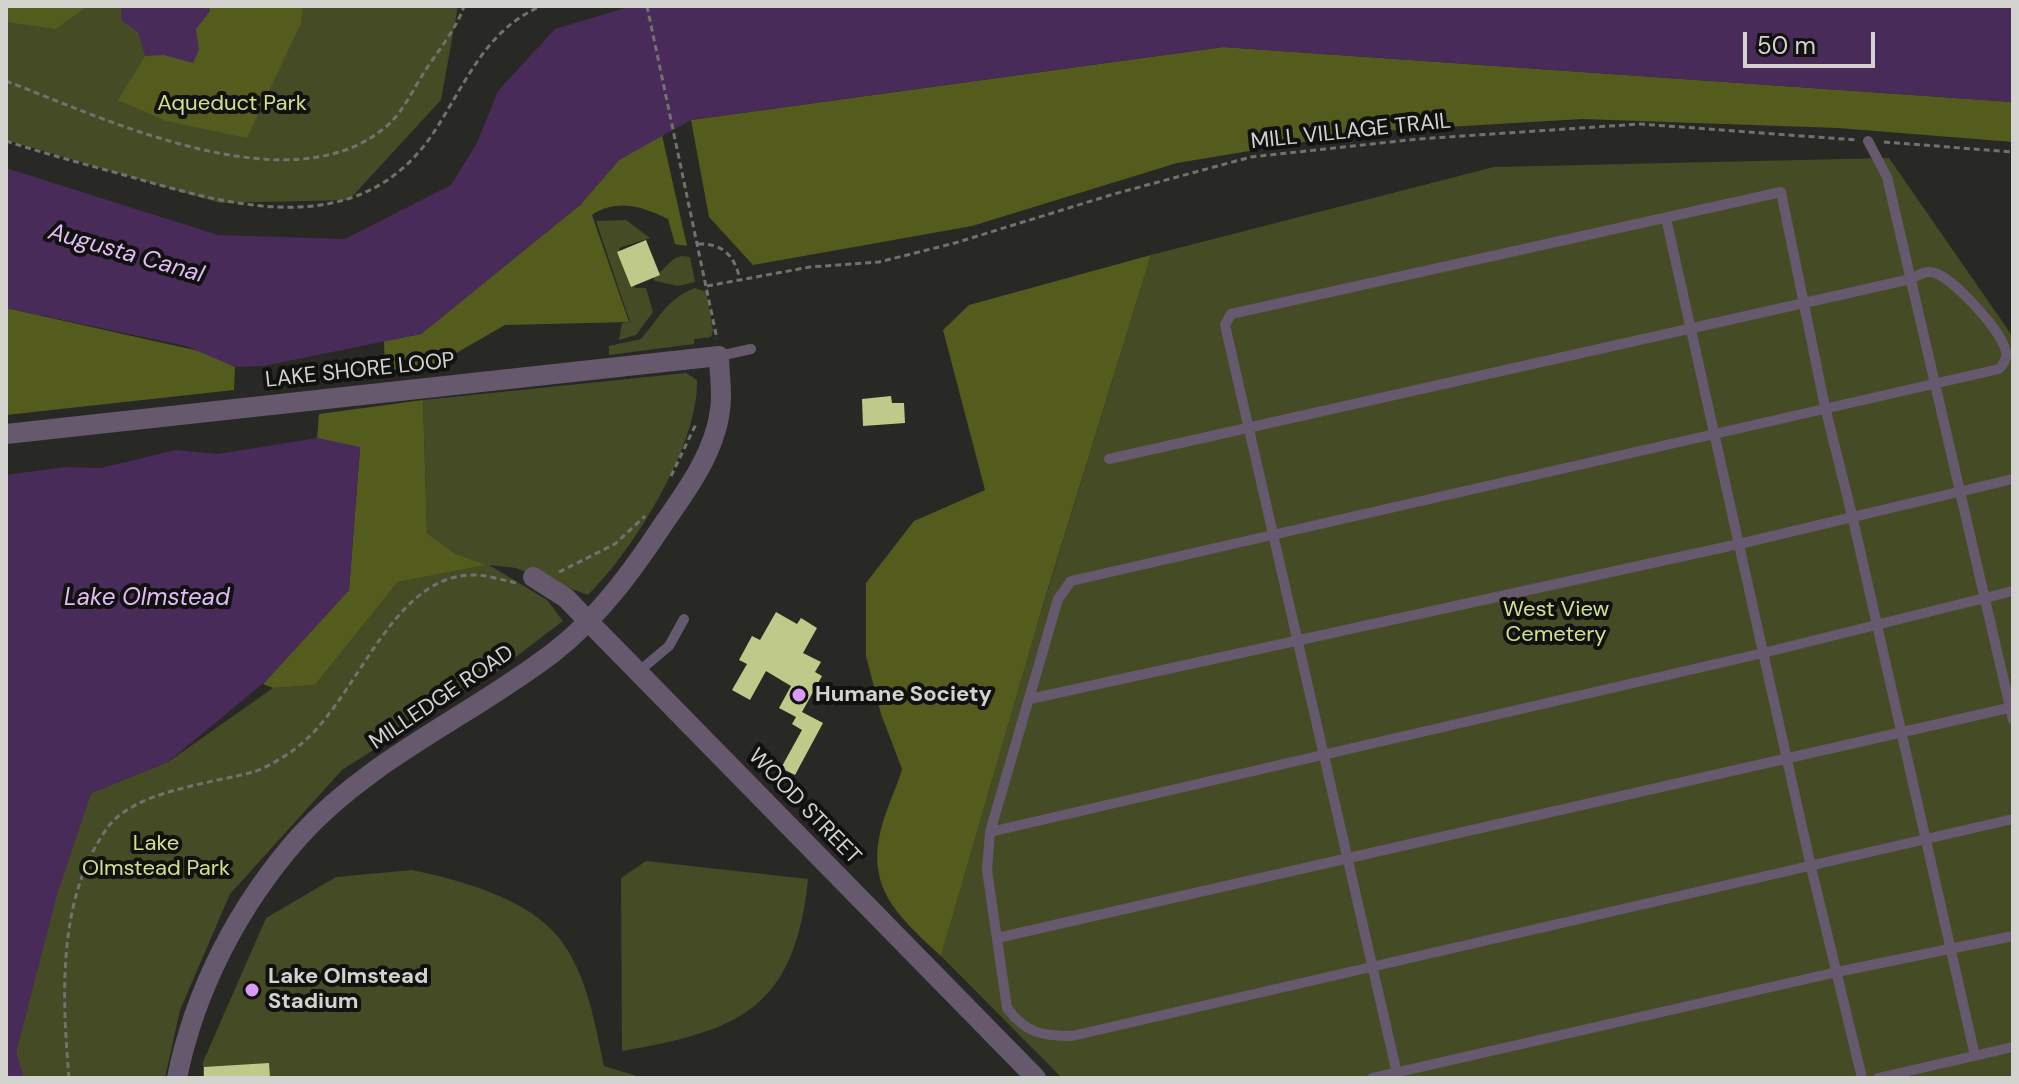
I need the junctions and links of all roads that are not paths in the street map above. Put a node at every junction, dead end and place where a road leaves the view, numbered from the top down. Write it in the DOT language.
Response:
graph roads {
  1 [pos="1868,141"];
  2 [pos="1666,218"];
  3 [pos="1911,279"];
  4 [pos="1805,303"];
  5 [pos="1690,328"];
  6 [pos="713,349"];
  7 [pos="751,349"];
  8 [pos="2006,352"];
  9 [pos="2013,363"];
  10 [pos="1935,384"];
  11 [pos="1825,407"];
  12 [pos="1248,428"];
  13 [pos="1714,433"];
  14 [pos="6,434"];
  15 [pos="1109,459"];
  16 [pos="2013,479"];
  17 [pos="1958,491"];
  18 [pos="1852,515"];
  19 [pos="1273,536"];
  20 [pos="1739,544"];
  21 [pos="525,580"];
  22 [pos="2013,591"];
  23 [pos="1983,598"];
  24 [pos="684,619"];
  25 [pos="589,622"];
  26 [pos="1874,624"];
  27 [pos="1296,638"];
  28 [pos="1763,653"];
  29 [pos="638,672"];
  30 [pos="1030,699"];
  31 [pos="2012,708"];
  32 [pos="2013,720"];
  33 [pos="1899,733"];
  34 [pos="1323,756"];
  35 [pos="1787,761"];
  36 [pos="2013,819"];
  37 [pos="990,832"];
  38 [pos="1924,839"];
  39 [pos="1347,860"];
  40 [pos="1811,867"];
  41 [pos="2013,936"];
  42 [pos="997,938"];
  43 [pos="1949,948"];
  44 [pos="1373,965"];
  45 [pos="1837,972"];
  46 [pos="2013,1047"];
  47 [pos="1975,1056"];
  48 [pos="1397,1075"];
  49 [pos="177,1078"];
  50 [pos="1036,1078"];
  51 [pos="1372,1078"];
  52 [pos="1862,1078"];
  53 [pos="1878,1078"];
  1 -- 3 [label="lane"];
  2 -- 4 [label="lane"];
  2 -- 5 [label="lane"];
  2 -- 12 [label="lane"];
  3 -- 4 [label="lane"];
  3 -- 8 [label="lane"];
  3 -- 10 [label="lane"];
  4 -- 5 [label="lane"];
  4 -- 11 [label="lane"];
  5 -- 12 [label="lane"];
  5 -- 13 [label="lane"];
  6 -- 7 [label="lane"];
  6 -- 14 [label="street, LAKE SHORE LOOP"];
  6 -- 25 [label="street, MILLEDGE ROAD"];
  8 -- 9 [label="lane"];
  8 -- 10 [label="lane"];
  10 -- 11 [label="lane"];
  10 -- 17 [label="lane"];
  11 -- 13 [label="lane"];
  11 -- 18 [label="lane"];
  12 -- 15 [label="lane"];
  12 -- 19 [label="lane"];
  13 -- 19 [label="lane"];
  13 -- 20 [label="lane"];
  16 -- 17 [label="lane"];
  17 -- 18 [label="lane"];
  17 -- 23 [label="lane"];
  18 -- 20 [label="lane"];
  18 -- 26 [label="lane"];
  19 -- 27 [label="lane"];
  19 -- 30 [label="lane"];
  20 -- 27 [label="lane"];
  20 -- 28 [label="lane"];
  21 -- 25 [label="street, WOOD STREET"];
  22 -- 23 [label="lane"];
  23 -- 26 [label="lane"];
  23 -- 31 [label="lane"];
  24 -- 29 [label="lane"];
  25 -- 29 [label="street, WOOD STREET"];
  25 -- 49 [label="street, MILLEDGE ROAD"];
  26 -- 28 [label="lane"];
  26 -- 33 [label="lane"];
  27 -- 30 [label="lane"];
  27 -- 34 [label="lane"];
  28 -- 34 [label="lane"];
  28 -- 35 [label="lane"];
  29 -- 50 [label="street, WOOD STREET"];
  30 -- 37 [label="lane"];
  31 -- 32 [label="lane"];
  31 -- 33 [label="lane"];
  33 -- 35 [label="lane"];
  33 -- 38 [label="lane"];
  34 -- 37 [label="lane"];
  34 -- 39 [label="lane"];
  35 -- 39 [label="lane"];
  35 -- 40 [label="lane"];
  36 -- 38 [label="lane"];
  37 -- 42 [label="lane"];
  38 -- 40 [label="lane"];
  38 -- 43 [label="lane"];
  39 -- 42 [label="lane"];
  39 -- 44 [label="lane"];
  40 -- 44 [label="lane"];
  40 -- 45 [label="lane"];
  41 -- 43 [label="lane"];
  42 -- 44 [label="lane"];
  43 -- 45 [label="lane"];
  43 -- 47 [label="lane"];
  44 -- 48 [label="lane"];
  45 -- 48 [label="lane"];
  45 -- 52 [label="lane"];
  46 -- 47 [label="lane"];
  47 -- 53 [label="lane"];
  48 -- 51 [label="lane"];
}
